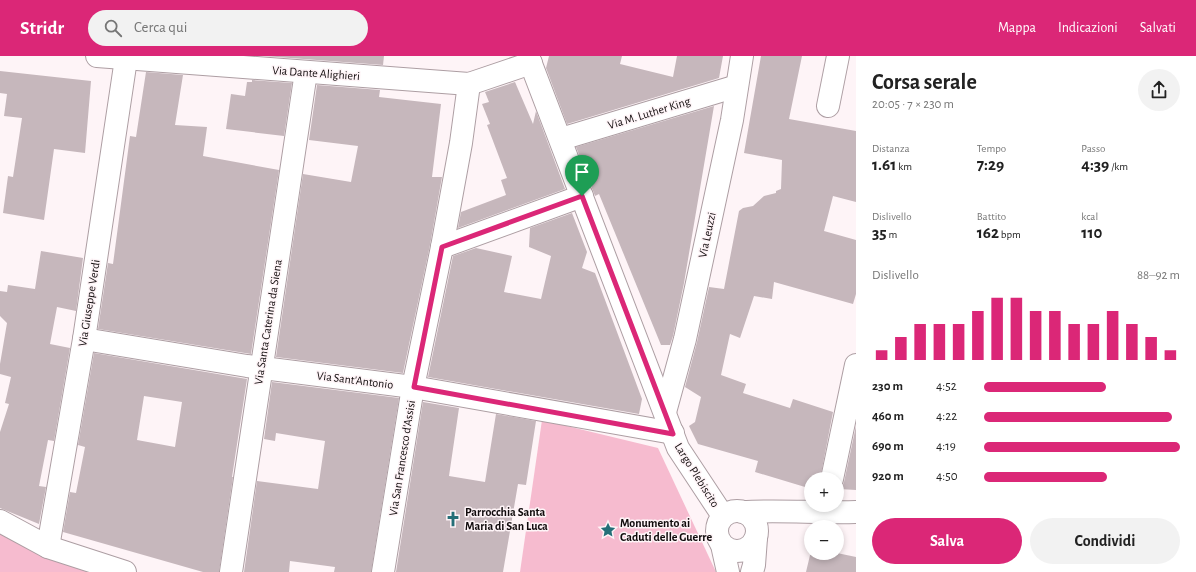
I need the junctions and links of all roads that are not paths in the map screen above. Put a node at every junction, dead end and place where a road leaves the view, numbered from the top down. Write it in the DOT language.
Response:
graph roads {
  1 [pos="97,56"];
  2 [pos="742,56"];
  3 [pos="838,56"];
  4 [pos="852,56"];
  5 [pos="856,57"];
  6 [pos="126,59"];
  7 [pos="530,59"];
  8 [pos="306,72"];
  9 [pos="469,84"];
  10 [pos="737,86"];
  11 [pos="828,106"];
  12 [pos="561,139"];
  13 [pos="582,196"];
  14 [pos="442,247"];
  15 [pos="84,339"];
  16 [pos="856,365"];
  17 [pos="261,368"];
  18 [pos="414,387"];
  19 [pos="665,412"];
  20 [pos="673,434"];
  21 [pos="833,472"];
  22 [pos="804,509"];
  23 [pos="844,511"];
  24 [pos="856,512"];
  25 [pos="732,514"];
  26 [pos="0,522"];
  27 [pos="756,538"];
  28 [pos="722,545"];
  29 [pos="48,547"];
  30 [pos="125,572"];
  31 [pos="231,572"];
  32 [pos="383,572"];
  33 [pos="728,572"];
  34 [pos="752,572"];
  1 -- 6 [label="street, Via Dante Alighieri"];
  2 -- 10 [label="street, Via Leuzzi"];
  3 -- 11 [label="street"];
  4 -- 5 [label="street"];
  6 -- 8 [label="street, Via Dante Alighieri"];
  6 -- 15 [label="street, Via Giuseppe Verdi"];
  7 -- 9 [label="street, Via Dante Alighieri"];
  7 -- 12 [label="street, Largo Plebiscito"];
  8 -- 9 [label="street, Via Dante Alighieri"];
  8 -- 17 [label="street, Via Santa Caterina da Siena"];
  9 -- 14 [label="street, Via San Francesco d'Assisi"];
  10 -- 12 [label="street, Via M. Luther King"];
  10 -- 19 [label="street, Via Leuzzi"];
  12 -- 13 [label="street, Largo Plebiscito"];
  13 -- 14 [label="street"];
  13 -- 19 [label="street, Largo Plebiscito"];
  14 -- 18 [label="street, Via San Francesco d'Assisi"];
  15 -- 17 [label="street, Via Sant'Antonio"];
  15 -- 29 [label="street, Via Giuseppe Verdi"];
  16 -- 21 [label="street"];
  17 -- 18 [label="street, Via Sant'Antonio"];
  17 -- 31 [label="street, Via Santa Caterina da Siena"];
  18 -- 20 [label="street, Via Sant'Antonio"];
  18 -- 32 [label="street, Via San Francesco d'Assisi"];
  19 -- 20 [label="street, Largo Plebiscito"];
  20 -- 25 [label="street, Largo Plebiscito"];
  22 -- 25 [label="street"];
  23 -- 24 [label="street"];
  25 -- 27 [label="street"];
  25 -- 28 [label="street"];
  26 -- 29 [label="street"];
  27 -- 28 [label="street"];
  27 -- 34 [label="street"];
  28 -- 33 [label="street"];
  29 -- 30 [label="street"];
}
